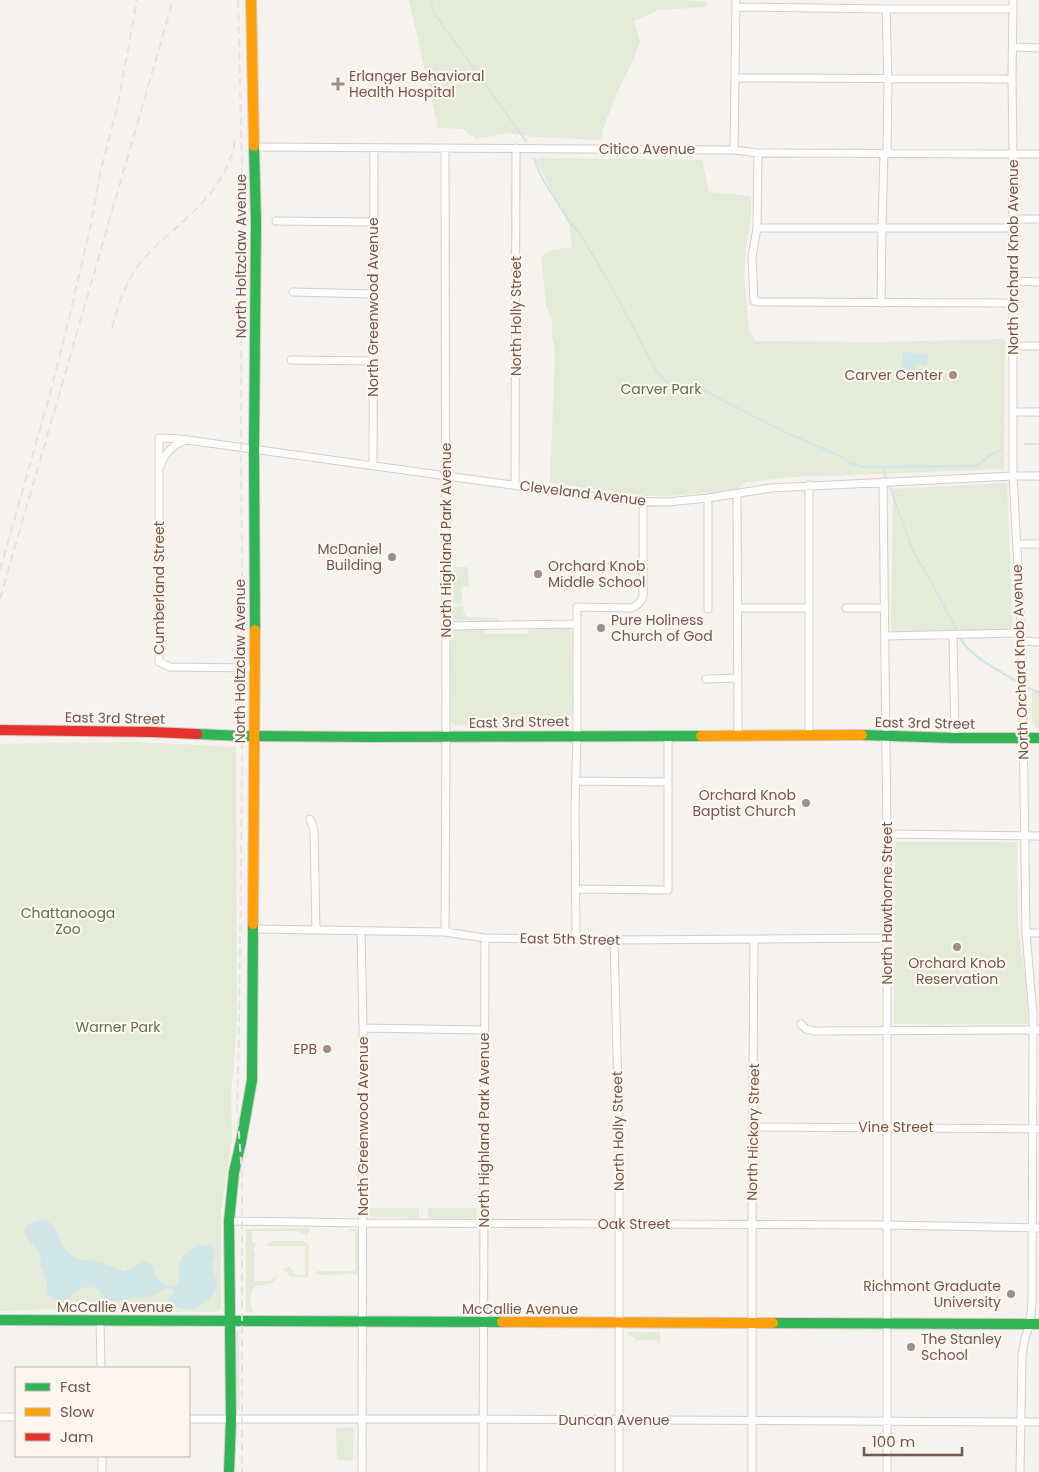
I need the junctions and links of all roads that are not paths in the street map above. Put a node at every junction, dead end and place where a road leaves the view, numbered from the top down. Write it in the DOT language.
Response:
graph roads {
  1 [pos="251,0"];
  2 [pos="1013,0"];
  3 [pos="736,3"];
  4 [pos="886,9"];
  5 [pos="1012,9"];
  6 [pos="1013,48"];
  7 [pos="1039,48"];
  8 [pos="735,78"];
  9 [pos="1012,79"];
  10 [pos="888,80"];
  11 [pos="254,147"];
  12 [pos="374,148"];
  13 [pos="445,148"];
  14 [pos="516,148"];
  15 [pos="734,150"];
  16 [pos="758,153"];
  17 [pos="885,153"];
  18 [pos="1013,154"];
  19 [pos="1039,154"];
  20 [pos="1013,219"];
  21 [pos="1039,219"];
  22 [pos="276,221"];
  23 [pos="374,222"];
  24 [pos="757,228"];
  25 [pos="882,228"];
  26 [pos="1013,228"];
  27 [pos="1013,282"];
  28 [pos="1039,282"];
  29 [pos="293,292"];
  30 [pos="374,294"];
  31 [pos="882,302"];
  32 [pos="1013,303"];
  33 [pos="1013,346"];
  34 [pos="1039,346"];
  35 [pos="291,360"];
  36 [pos="373,361"];
  37 [pos="1013,412"];
  38 [pos="1039,412"];
  39 [pos="159,438"];
  40 [pos="186,440"];
  41 [pos="254,450"];
  42 [pos="373,465"];
  43 [pos="445,476"];
  44 [pos="1013,476"];
  45 [pos="1039,476"];
  46 [pos="159,477"];
  47 [pos="883,482"];
  48 [pos="515,485"];
  49 [pos="809,485"];
  50 [pos="737,494"];
  51 [pos="708,498"];
  52 [pos="643,501"];
  53 [pos="1017,544"];
  54 [pos="1039,544"];
  55 [pos="738,608"];
  56 [pos="809,608"];
  57 [pos="846,608"];
  58 [pos="885,608"];
  59 [pos="708,609"];
  60 [pos="577,624"];
  61 [pos="446,626"];
  62 [pos="1021,633"];
  63 [pos="953,635"];
  64 [pos="885,636"];
  65 [pos="1022,642"];
  66 [pos="1039,642"];
  67 [pos="254,668"];
  68 [pos="738,678"];
  69 [pos="706,679"];
  70 [pos="0,730"];
  71 [pos="738,734"];
  72 [pos="668,735"];
  73 [pos="885,735"];
  74 [pos="255,736"];
  75 [pos="577,736"];
  76 [pos="809,736"];
  77 [pos="446,737"];
  78 [pos="955,738"];
  79 [pos="1023,738"];
  80 [pos="1039,738"];
  81 [pos="576,781"];
  82 [pos="668,782"];
  83 [pos="310,819"];
  84 [pos="887,834"];
  85 [pos="1024,836"];
  86 [pos="1039,836"];
  87 [pos="576,889"];
  88 [pos="254,929"];
  89 [pos="316,930"];
  90 [pos="361,931"];
  91 [pos="445,932"];
  92 [pos="1026,933"];
  93 [pos="1039,933"];
  94 [pos="485,938"];
  95 [pos="887,938"];
  96 [pos="576,939"];
  97 [pos="614,940"];
  98 [pos="754,940"];
  99 [pos="801,1024"];
  100 [pos="363,1028"];
  101 [pos="484,1030"];
  102 [pos="1036,1030"];
  103 [pos="887,1031"];
  104 [pos="754,1127"];
  105 [pos="887,1127"];
  106 [pos="1036,1129"];
  107 [pos="229,1221"];
  108 [pos="363,1223"];
  109 [pos="483,1224"];
  110 [pos="618,1224"];
  111 [pos="752,1225"];
  112 [pos="886,1226"];
  113 [pos="1036,1228"];
  114 [pos="0,1320"];
  115 [pos="100,1320"];
  116 [pos="229,1321"];
  117 [pos="363,1322"];
  118 [pos="484,1322"];
  119 [pos="619,1323"];
  120 [pos="752,1324"];
  121 [pos="1034,1324"];
  122 [pos="887,1325"];
  123 [pos="101,1367"];
  124 [pos="0,1417"];
  125 [pos="15,1417"];
  126 [pos="190,1419"];
  127 [pos="231,1419"];
  128 [pos="483,1419"];
  129 [pos="362,1420"];
  130 [pos="619,1420"];
  131 [pos="752,1420"];
  132 [pos="887,1421"];
  133 [pos="1021,1422"];
  134 [pos="1039,1422"];
  135 [pos="102,1457"];
  136 [pos="102,1472"];
  137 [pos="230,1472"];
  138 [pos="362,1472"];
  139 [pos="483,1472"];
  140 [pos="619,1472"];
  141 [pos="752,1472"];
  142 [pos="887,1472"];
  143 [pos="1020,1472"];
  1 -- 11 [label="main road, North Holtzclaw Avenue"];
  2 -- 5 [label="street, North Orchard Knob Avenue"];
  3 -- 4 [label="street"];
  3 -- 8 [label="street"];
  4 -- 5 [label="street"];
  4 -- 10 [label="street"];
  5 -- 6 [label="street, North Orchard Knob Avenue"];
  6 -- 7 [label="street"];
  6 -- 9 [label="street, North Orchard Knob Avenue"];
  8 -- 10 [label="street"];
  8 -- 15 [label="street"];
  9 -- 10 [label="street"];
  9 -- 18 [label="street, North Orchard Knob Avenue"];
  10 -- 17 [label="street"];
  11 -- 12 [label="street, Citico Avenue"];
  11 -- 41 [label="main road, North Holtzclaw Avenue"];
  12 -- 13 [label="street, Citico Avenue"];
  12 -- 23 [label="street, North Greenwood Avenue"];
  13 -- 14 [label="street, Citico Avenue"];
  13 -- 43 [label="street, North Highland Park Avenue"];
  14 -- 15 [label="street, Citico Avenue"];
  14 -- 48 [label="street, North Holly Street"];
  15 -- 16 [label="street, Citico Avenue"];
  16 -- 17 [label="street, Citico Avenue"];
  16 -- 24 [label="street"];
  17 -- 18 [label="street, Citico Avenue"];
  17 -- 25 [label="street"];
  18 -- 19 [label="street, Citico Avenue"];
  18 -- 20 [label="street, North Orchard Knob Avenue"];
  20 -- 21 [label="street"];
  20 -- 26 [label="street, North Orchard Knob Avenue"];
  22 -- 23 [label="street"];
  23 -- 30 [label="street, North Greenwood Avenue"];
  24 -- 25 [label="street"];
  24 -- 31 [label="street"];
  25 -- 26 [label="street"];
  25 -- 31 [label="street"];
  26 -- 27 [label="street, North Orchard Knob Avenue"];
  27 -- 28 [label="street"];
  27 -- 32 [label="street, North Orchard Knob Avenue"];
  29 -- 30 [label="street"];
  30 -- 36 [label="street, North Greenwood Avenue"];
  31 -- 32 [label="street"];
  32 -- 33 [label="street, North Orchard Knob Avenue"];
  33 -- 34 [label="street"];
  33 -- 37 [label="street, North Orchard Knob Avenue"];
  35 -- 36 [label="street"];
  36 -- 42 [label="street, North Greenwood Avenue"];
  37 -- 38 [label="street"];
  37 -- 44 [label="street, North Orchard Knob Avenue"];
  39 -- 40 [label="street, Cleveland Avenue"];
  39 -- 46 [label="street, Cumberland Street"];
  40 -- 41 [label="street, Cleveland Avenue"];
  40 -- 46 [label="street, Cumberland Street"];
  41 -- 42 [label="street, Cleveland Avenue"];
  41 -- 67 [label="main road, North Holtzclaw Avenue"];
  42 -- 43 [label="street, Cleveland Avenue"];
  43 -- 48 [label="street, Cleveland Avenue"];
  43 -- 61 [label="street, North Highland Park Avenue"];
  44 -- 45 [label="street, Cleveland Avenue"];
  44 -- 47 [label="street, Cleveland Avenue"];
  44 -- 53 [label="street, North Orchard Knob Avenue"];
  46 -- 67 [label="street, Cumberland Street"];
  47 -- 49 [label="street, Cleveland Avenue"];
  47 -- 58 [label="street, North Hawthorne Street"];
  48 -- 52 [label="street, Cleveland Avenue"];
  49 -- 50 [label="street, Cleveland Avenue"];
  49 -- 56 [label="street"];
  50 -- 51 [label="street, Cleveland Avenue"];
  50 -- 55 [label="street"];
  51 -- 52 [label="street, Cleveland Avenue"];
  51 -- 59 [label="street"];
  52 -- 60 [label="street"];
  53 -- 54 [label="street"];
  53 -- 62 [label="street, North Orchard Knob Avenue"];
  55 -- 56 [label="street"];
  55 -- 68 [label="street"];
  56 -- 76 [label="street"];
  57 -- 58 [label="street"];
  58 -- 64 [label="street, North Hawthorne Street"];
  60 -- 61 [label="street"];
  60 -- 75 [label="street"];
  61 -- 77 [label="street, North Highland Park Avenue"];
  62 -- 63 [label="street"];
  62 -- 65 [label="street, North Orchard Knob Avenue"];
  63 -- 64 [label="street"];
  63 -- 78 [label="street"];
  64 -- 73 [label="street, North Hawthorne Street"];
  65 -- 66 [label="street"];
  65 -- 79 [label="street, North Orchard Knob Avenue"];
  67 -- 74 [label="main road, North Holtzclaw Avenue"];
  68 -- 69 [label="street"];
  68 -- 71 [label="street"];
  70 -- 74 [label="main road, East 3rd Street"];
  71 -- 72 [label="main road, East 3rd Street"];
  71 -- 76 [label="main road, East 3rd Street"];
  72 -- 75 [label="main road, East 3rd Street"];
  72 -- 82 [label="street"];
  73 -- 76 [label="main road, East 3rd Street"];
  73 -- 78 [label="main road, East 3rd Street"];
  73 -- 84 [label="street, North Hawthorne Street"];
  74 -- 77 [label="main road, East 3rd Street"];
  74 -- 88 [label="main road, North Holtzclaw Avenue"];
  75 -- 77 [label="main road, East 3rd Street"];
  75 -- 81 [label="street"];
  77 -- 91 [label="street, North Highland Park Avenue"];
  78 -- 79 [label="main road, East 3rd Street"];
  79 -- 80 [label="main road, East 3rd Street"];
  79 -- 85 [label="street, North Orchard Knob Avenue"];
  81 -- 82 [label="street"];
  81 -- 87 [label="street"];
  82 -- 87 [label="street"];
  83 -- 89 [label="street"];
  84 -- 85 [label="street"];
  84 -- 95 [label="street, North Hawthorne Street"];
  85 -- 86 [label="street"];
  85 -- 92 [label="street, North Orchard Knob Avenue"];
  87 -- 96 [label="street"];
  88 -- 89 [label="street, East 5th Street"];
  88 -- 107 [label="main road, North Holtzclaw Avenue"];
  89 -- 90 [label="street, East 5th Street"];
  90 -- 91 [label="street, East 5th Street"];
  90 -- 100 [label="street, North Greenwood Avenue"];
  91 -- 94 [label="street, East 5th Street"];
  92 -- 93 [label="street"];
  92 -- 102 [label="street, North Orchard Knob Avenue"];
  94 -- 96 [label="street, East 5th Street"];
  94 -- 101 [label="street, North Highland Park Avenue"];
  95 -- 98 [label="street, East 5th Street"];
  95 -- 103 [label="street, North Hawthorne Street"];
  96 -- 97 [label="street, East 5th Street"];
  97 -- 98 [label="street, East 5th Street"];
  97 -- 110 [label="street, North Holly Street"];
  98 -- 104 [label="street, North Hickory Street"];
  99 -- 103 [label="street"];
  100 -- 101 [label="street"];
  100 -- 108 [label="street, North Greenwood Avenue"];
  101 -- 109 [label="street, North Highland Park Avenue"];
  102 -- 103 [label="street"];
  102 -- 106 [label="street, North Orchard Knob Avenue"];
  103 -- 105 [label="street, North Hawthorne Street"];
  104 -- 105 [label="street, Vine Street"];
  104 -- 111 [label="street, North Hickory Street"];
  105 -- 106 [label="street, Vine Street"];
  105 -- 112 [label="street, North Hawthorne Street"];
  106 -- 113 [label="street, North Orchard Knob Avenue"];
  107 -- 108 [label="street, Oak Street"];
  107 -- 116 [label="main road, North Holtzclaw Avenue"];
  108 -- 109 [label="street, Oak Street"];
  108 -- 117 [label="street, North Greenwood Avenue"];
  109 -- 110 [label="street, Oak Street"];
  109 -- 118 [label="street, North Highland Park Avenue"];
  110 -- 111 [label="street, Oak Street"];
  110 -- 119 [label="street, North Holly Street"];
  111 -- 112 [label="street, Oak Street"];
  111 -- 120 [label="street, North Hickory Street"];
  112 -- 113 [label="street, Oak Street"];
  112 -- 122 [label="street, North Hawthorne Street"];
  113 -- 121 [label="street, North Orchard Knob Avenue"];
  114 -- 115 [label="main road, McCallie Avenue"];
  115 -- 116 [label="main road, McCallie Avenue"];
  115 -- 123 [label="street"];
  116 -- 117 [label="main road, McCallie Avenue"];
  116 -- 127 [label="main road, North Holtzclaw Avenue"];
  117 -- 118 [label="main road, McCallie Avenue"];
  117 -- 129 [label="street, North Greenwood Avenue"];
  118 -- 119 [label="main road, McCallie Avenue"];
  118 -- 128 [label="street, North Highland Park Avenue"];
  119 -- 120 [label="main road, McCallie Avenue"];
  119 -- 130 [label="street, North Holly Street"];
  120 -- 122 [label="main road, McCallie Avenue"];
  120 -- 131 [label="street, North Hickory Street"];
  121 -- 122 [label="main road, McCallie Avenue"];
  121 -- 133 [label="street, North Orchard Knob Avenue"];
  122 -- 132 [label="street, North Hawthorne Street"];
  124 -- 125 [label="street"];
  126 -- 127 [label="street, Duncan Avenue"];
  127 -- 129 [label="street, Duncan Avenue"];
  127 -- 137 [label="main road, North Holtzclaw Avenue"];
  128 -- 129 [label="street, Duncan Avenue"];
  128 -- 130 [label="street, Duncan Avenue"];
  128 -- 139 [label="street, North Highland Park Avenue"];
  129 -- 138 [label="street, North Greenwood Avenue"];
  130 -- 131 [label="street, Duncan Avenue"];
  130 -- 140 [label="street, North Holly Street"];
  131 -- 132 [label="street, Duncan Avenue"];
  131 -- 141 [label="street, North Hickory Street"];
  132 -- 133 [label="street, Duncan Avenue"];
  132 -- 142 [label="street, North Hawthorne Street"];
  133 -- 134 [label="street, Duncan Avenue"];
  133 -- 143 [label="street, North Orchard Knob Avenue"];
  135 -- 136 [label="street"];
}
